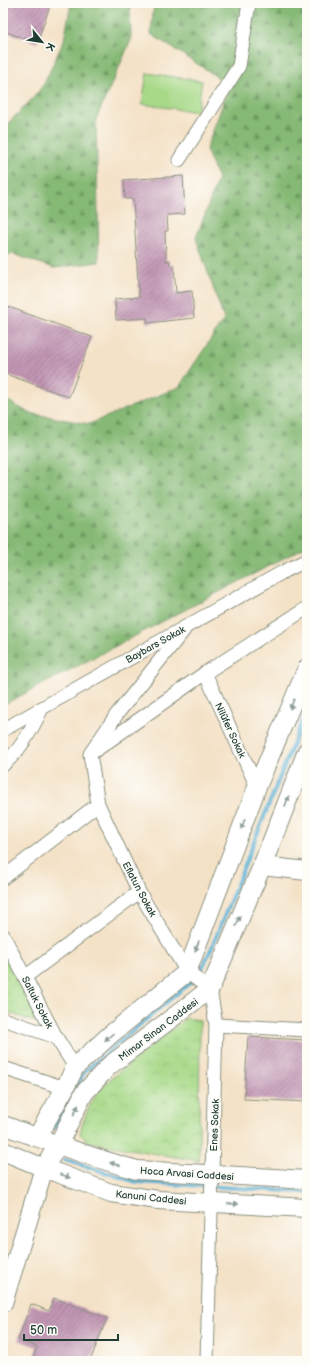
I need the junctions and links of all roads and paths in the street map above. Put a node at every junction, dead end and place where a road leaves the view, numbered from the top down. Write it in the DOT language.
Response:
graph roads {
  1 [pos="249,3"];
  2 [pos="179,160"];
  3 [pos="307,560"];
  4 [pos="307,608"];
  5 [pos="187,626"];
  6 [pos="307,668"];
  7 [pos="205,673"];
  8 [pos="42,708"];
  9 [pos="3,730"];
  10 [pos="307,751"];
  11 [pos="90,754"];
  12 [pos="3,765"];
  13 [pos="258,787"];
  14 [pos="98,804"];
  15 [pos="262,866"];
  16 [pos="307,871"];
  17 [pos="3,878"];
  18 [pos="139,892"];
  19 [pos="3,935"];
  20 [pos="188,972"];
  21 [pos="25,977"];
  22 [pos="210,989"];
  23 [pos="3,1019"];
  24 [pos="216,1025"];
  25 [pos="307,1030"];
  26 [pos="56,1037"];
  27 [pos="75,1067"];
  28 [pos="3,1068"];
  29 [pos="65,1088"];
  30 [pos="3,1125"];
  31 [pos="36,1137"];
  32 [pos="58,1145"];
  33 [pos="3,1151"];
  34 [pos="44,1168"];
  35 [pos="212,1174"];
  36 [pos="307,1180"];
  37 [pos="211,1203"];
  38 [pos="307,1208"];
  39 [pos="7,1278"];
  40 [pos="3,1303"];
  41 [pos="207,1361"];
  1 -- 2 [label="street"];
  3 -- 5 [label="street, Baybars Sokak"];
  4 -- 7 [label="street"];
  5 -- 8 [label="street, Baybars Sokak"];
  5 -- 11 [label="street"];
  6 -- 13 [label="street, one-way"];
  7 -- 11 [label="street"];
  7 -- 13 [label="street, Nilüfer Sokak"];
  8 -- 9 [label="street, Baybars Sokak"];
  8 -- 12 [label="street"];
  15 -- 10 [label="street, Mimar Sinan Caddesi, one-way"];
  11 -- 14 [label="street, Eflatun Sokak"];
  13 -- 20 [label="street, one-way"];
  14 -- 17 [label="street"];
  14 -- 18 [label="street, Eflatun Sokak"];
  15 -- 16 [label="street"];
  22 -- 15 [label="street, Mimar Sinan Caddesi, one-way"];
  18 -- 20 [label="street, Eflatun Sokak"];
  18 -- 21 [label="street"];
  19 -- 21 [label="street, Saltuk Sokak"];
  20 -- 22 [label="street"];
  20 -- 27 [label="street, one-way"];
  21 -- 26 [label="street, Saltuk Sokak"];
  22 -- 24 [label="street, Enes Sokak"];
  32 -- 22 [label="street, Mimar Sinan Caddesi, one-way"];
  23 -- 26 [label="street"];
  24 -- 25 [label="street"];
  24 -- 35 [label="street, Enes Sokak"];
  26 -- 27 [label="street, Saltuk Sokak"];
  27 -- 29 [label="street"];
  28 -- 29 [label="street"];
  29 -- 31 [label="street"];
  30 -- 31 [label="street, Hoca Arvasi Caddesi"];
  31 -- 32 [label="street, Hoca Arvasi Caddesi"];
  32 -- 34 [label="street, Mimar Sinan Caddesi"];
  35 -- 32 [label="street, Hoca Arvasi Caddesi, one-way"];
  33 -- 34 [label="street, Kanuni Caddesi"];
  34 -- 37 [label="street, Kanuni Caddesi, one-way"];
  34 -- 39 [label="street, Mimar Sinan Caddesi"];
  35 -- 36 [label="street, Hoca Arvasi Caddesi"];
  35 -- 37 [label="street, Enes Sokak"];
  37 -- 38 [label="street, Kanuni Caddesi, one-way"];
  37 -- 41 [label="street, Enes Sokak"];
  39 -- 40 [label="street, Mimar Sinan Caddesi"];
}
